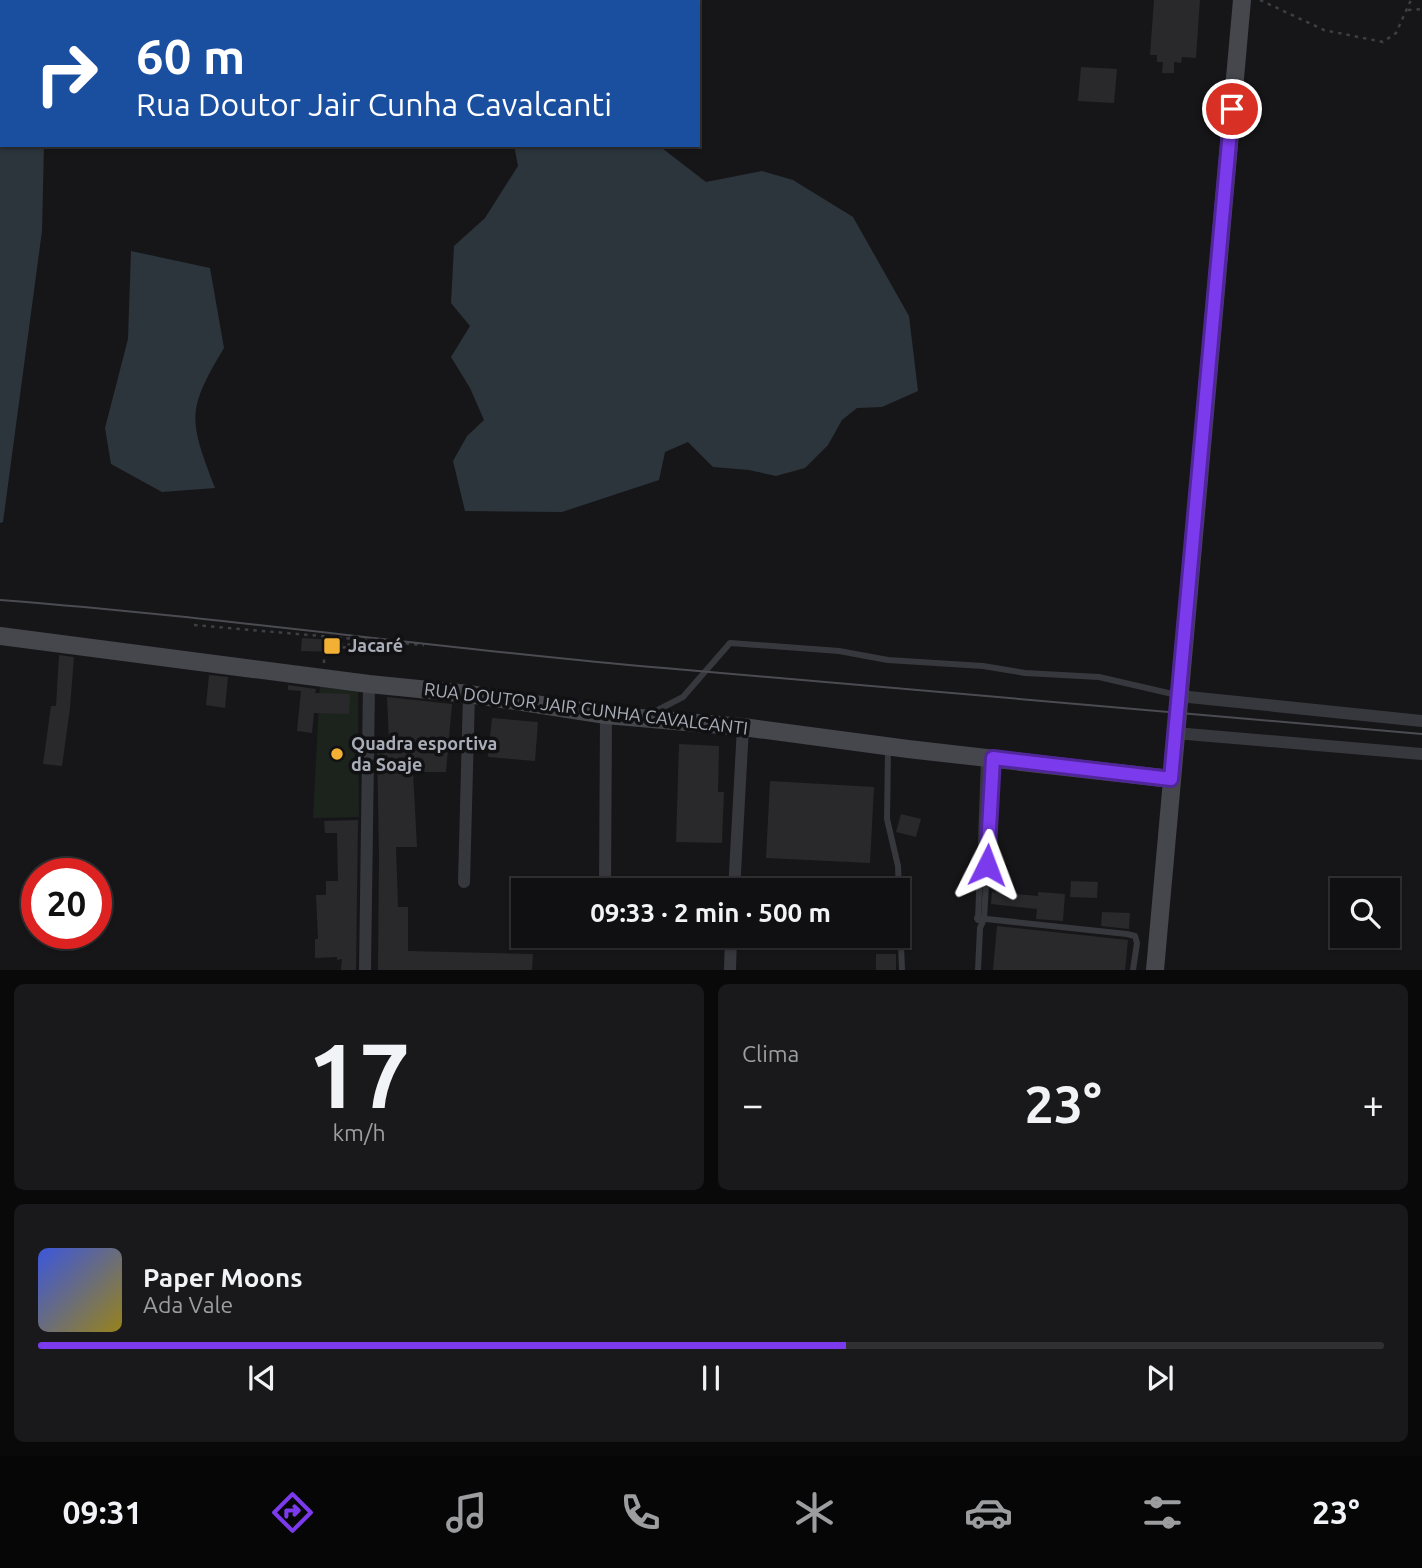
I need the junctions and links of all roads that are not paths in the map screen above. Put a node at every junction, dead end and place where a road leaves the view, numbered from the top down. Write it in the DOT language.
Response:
graph roads {
  1 [pos="1242,0"];
  2 [pos="0,636"];
  3 [pos="369,684"];
  4 [pos="469,694"];
  5 [pos="1179,695"];
  6 [pos="606,715"];
  7 [pos="643,717"];
  8 [pos="1422,721"];
  9 [pos="743,727"];
  10 [pos="1175,733"];
  11 [pos="888,746"];
  12 [pos="1422,754"];
  13 [pos="988,758"];
  14 [pos="1171,779"];
  15 [pos="605,878"];
  16 [pos="735,878"];
  17 [pos="464,882"];
  18 [pos="980,919"];
  19 [pos="731,948"];
  20 [pos="365,970"];
  21 [pos="730,970"];
  22 [pos="902,970"];
  23 [pos="978,970"];
  24 [pos="1133,970"];
  25 [pos="1155,970"];
  1 -- 5 [label="street"];
  2 -- 3 [label="street, RUA DOUTOR JAIR CUNHA CAVALCANTI"];
  3 -- 4 [label="street, RUA DOUTOR JAIR CUNHA CAVALCANTI"];
  3 -- 20 [label="street"];
  4 -- 6 [label="street, RUA DOUTOR JAIR CUNHA CAVALCANTI"];
  4 -- 17 [label="street"];
  5 -- 7 [label="lane"];
  5 -- 8 [label="street"];
  5 -- 10 [label="street"];
  6 -- 7 [label="street, RUA DOUTOR JAIR CUNHA CAVALCANTI"];
  6 -- 15 [label="street"];
  7 -- 9 [label="street, RUA DOUTOR JAIR CUNHA CAVALCANTI"];
  9 -- 11 [label="street, RUA DOUTOR JAIR CUNHA CAVALCANTI"];
  9 -- 16 [label="street"];
  10 -- 12 [label="street"];
  10 -- 14 [label="street"];
  11 -- 13 [label="street, RUA DOUTOR JAIR CUNHA CAVALCANTI"];
  11 -- 22 [label="lane"];
  13 -- 14 [label="street, RUA DOUTOR JAIR CUNHA CAVALCANTI"];
  13 -- 18 [label="lane"];
  14 -- 25 [label="street"];
  18 -- 23 [label="lane"];
  18 -- 24 [label="lane"];
  19 -- 21 [label="street"];
}
